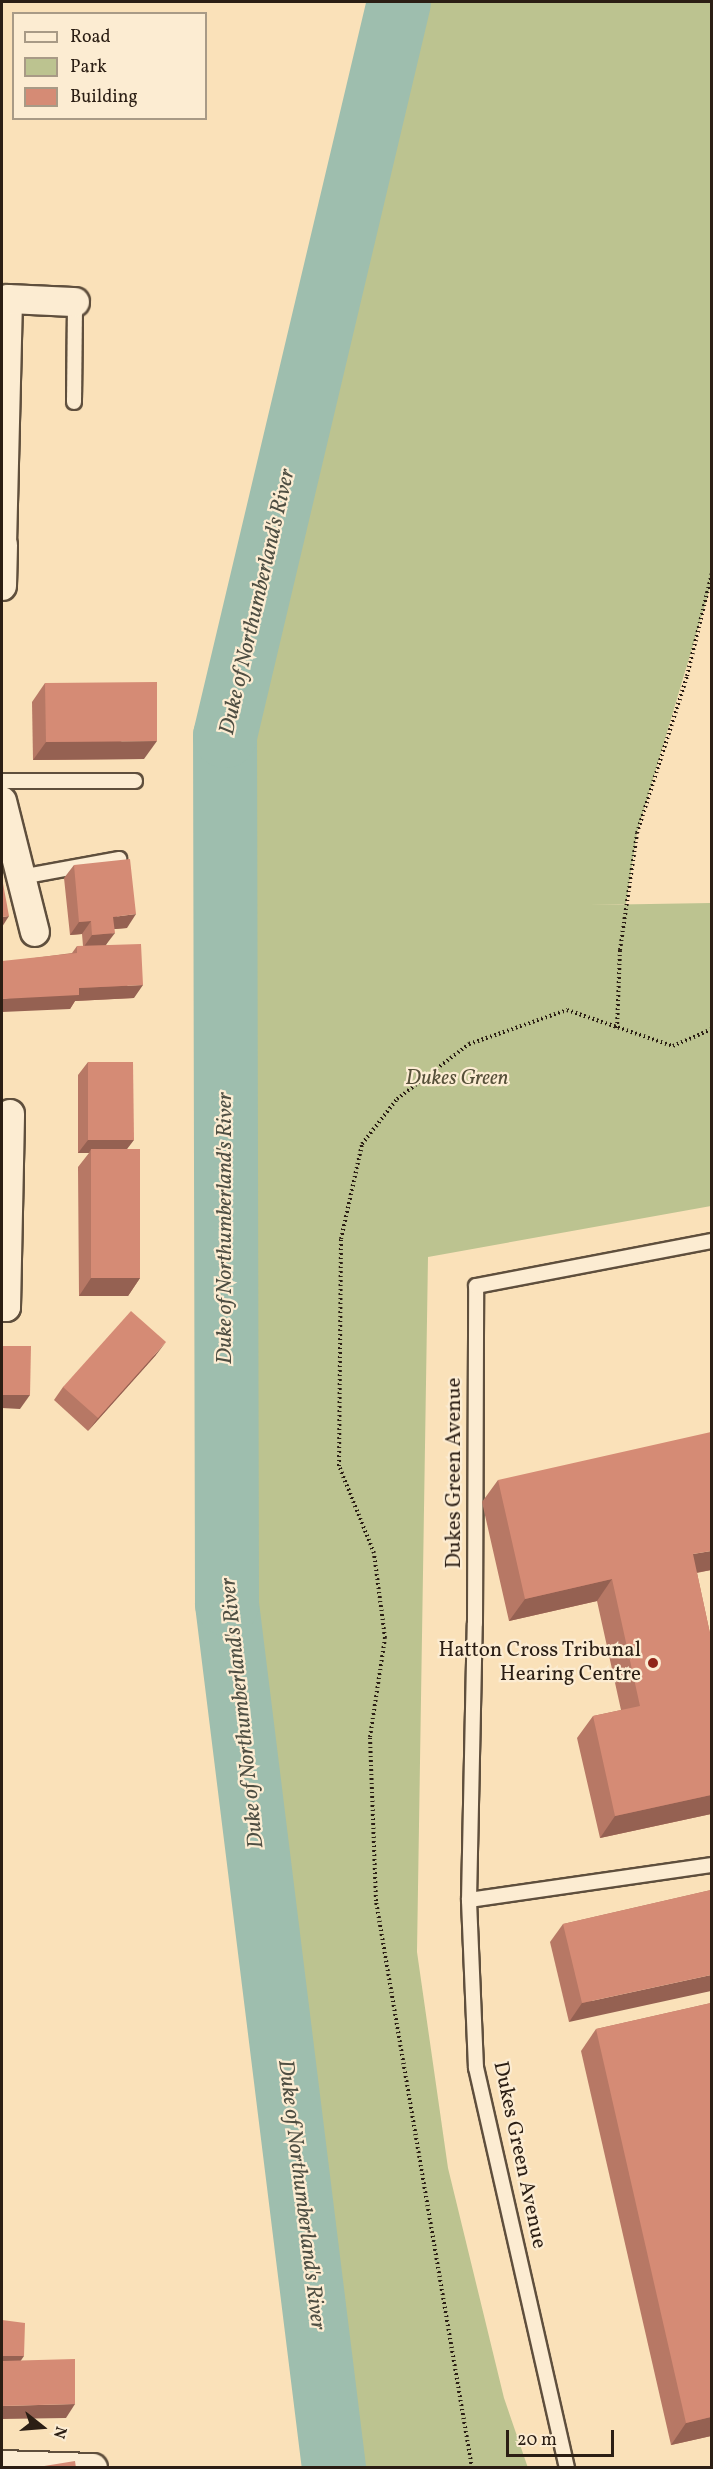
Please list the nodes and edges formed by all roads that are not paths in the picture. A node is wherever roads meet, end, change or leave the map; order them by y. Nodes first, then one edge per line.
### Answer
1 (5, 299) edge
2 (75, 302) joint
3 (74, 402) dead end
4 (2, 544) edge
5 (2, 586) edge
6 (2, 781) edge
7 (135, 781) dead end
8 (2, 801) edge
9 (119, 859) edge
10 (21, 877) junction
11 (35, 932) dead end
12 (10, 1114) dead end
13 (711, 1241) edge
14 (2, 1307) edge
15 (711, 1865) edge
16 (469, 1900) junction
17 (2, 2465) edge
18 (93, 2468) edge
19 (567, 2468) edge

1 - 2 street
1 - 4 street
2 - 3 lane
4 - 5 street
6 - 7 lane
8 - 10 street
9 - 10 lane
10 - 11 street
12 - 14 street
13 - 16 lane, Dukes Green Avenue
15 - 16 lane
16 - 19 lane, Dukes Green Avenue
17 - 18 street

